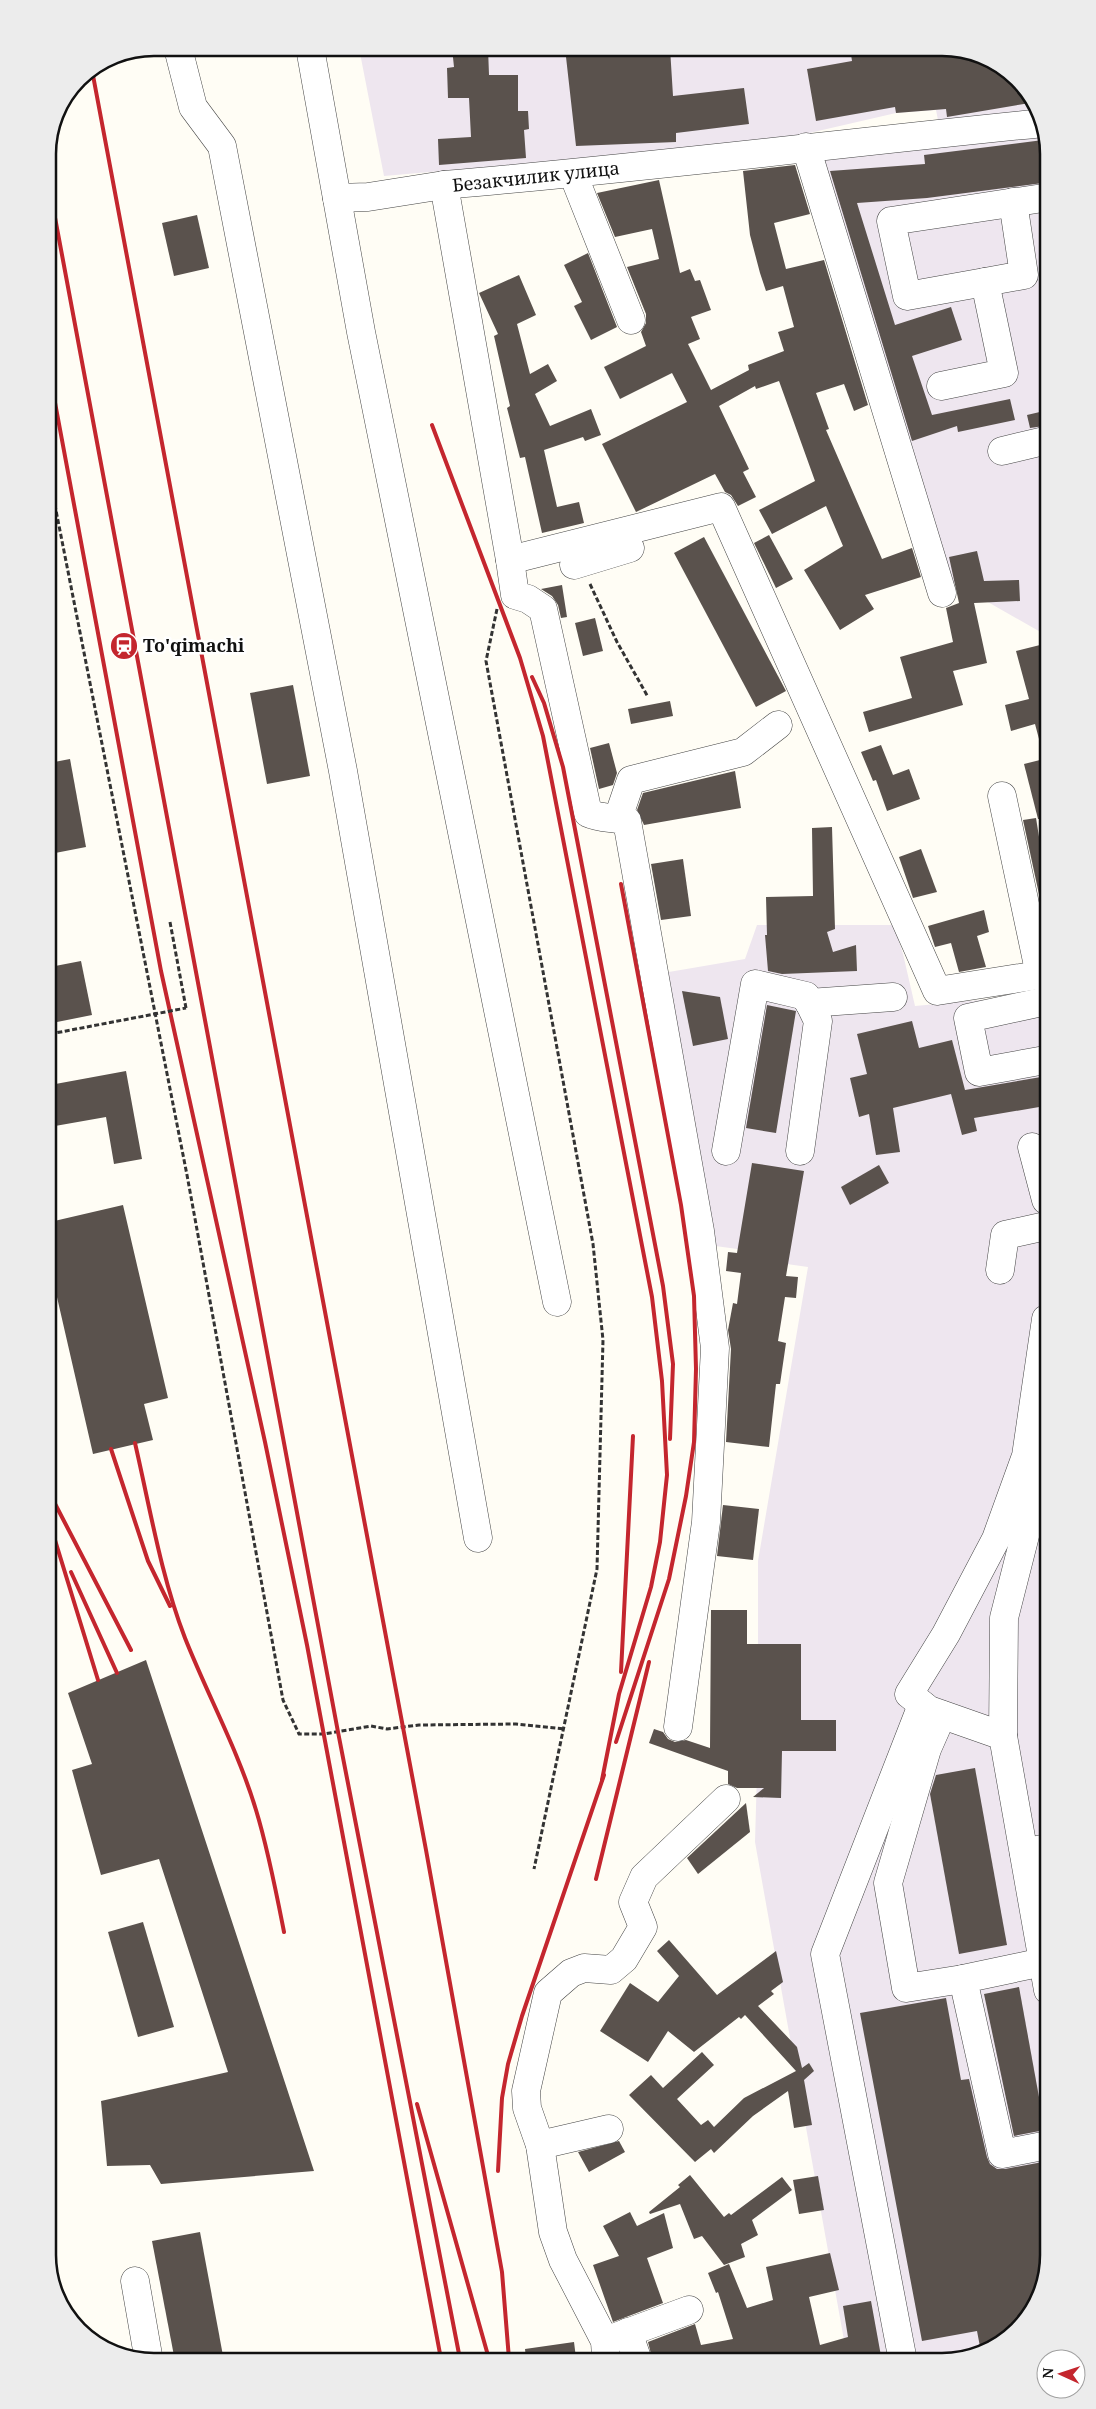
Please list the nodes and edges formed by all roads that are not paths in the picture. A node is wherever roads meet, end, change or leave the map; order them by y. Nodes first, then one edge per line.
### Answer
1 (180, 56) edge
2 (311, 56) edge
3 (1035, 124) edge
4 (806, 147) junction
5 (573, 174) junction
6 (444, 185) junction
7 (337, 198) junction
8 (1040, 198) edge
9 (1013, 202) junction
10 (985, 282) junction
11 (631, 320) dead end
12 (942, 386) dead end
13 (1040, 442) edge
14 (1002, 451) dead end
15 (725, 516) junction
16 (510, 560) junction
17 (574, 565) road end
18 (942, 593) dead end
19 (778, 726) dead end
20 (1002, 796) dead end
21 (618, 818) junction
22 (1040, 965) edge
23 (1040, 974) edge
24 (892, 997) dead end
25 (809, 1003) junction
26 (1040, 1008) edge
27 (1040, 1061) edge
28 (1032, 1147) dead end
29 (726, 1151) dead end
30 (800, 1152) dead end
31 (1040, 1177) edge
32 (1040, 1227) edge
33 (1000, 1270) dead end
34 (557, 1302) dead end
35 (1040, 1360) edge
36 (1040, 1477) edge
37 (478, 1538) dead end
38 (932, 1710) junction
39 (678, 1726) dead end
40 (1003, 1736) junction
41 (726, 1799) dead end
42 (1035, 1851) edge
43 (1040, 1908) edge
44 (1040, 1976) edge
45 (963, 1979) junction
46 (609, 2129) dead end
47 (540, 2145) junction
48 (1040, 2147) edge
49 (135, 2281) dead end
50 (689, 2310) dead end
51 (613, 2344) edge
52 (148, 2353) edge
53 (628, 2353) edge
54 (901, 2353) edge

1 - 37 street
2 - 7 street
3 - 4 street, Безакчилик улица
4 - 5 street, Безакчилик улица
4 - 18 street
5 - 6 street, Безакчилик улица
5 - 11 street
6 - 7 street
6 - 16 street, Безакчилик улица
7 - 34 street
8 - 9 street
9 - 10 street
9 - 10 street
10 - 12 street
13 - 14 street
15 - 16 street
15 - 17 street
15 - 23 street
16 - 21 street, Безакчилик улица
19 - 21 street
20 - 22 street
21 - 39 street
24 - 25 street
25 - 29 street
25 - 30 street
26 - 27 street
28 - 31 street
32 - 33 street
35 - 38 street
36 - 40 street
38 - 40 street
38 - 45 street
38 - 54 street
40 - 42 street
41 - 47 street
42 - 43 street
44 - 45 street
45 - 48 street
46 - 47 street
47 - 51 street
49 - 52 street
50 - 51 street
51 - 53 street

